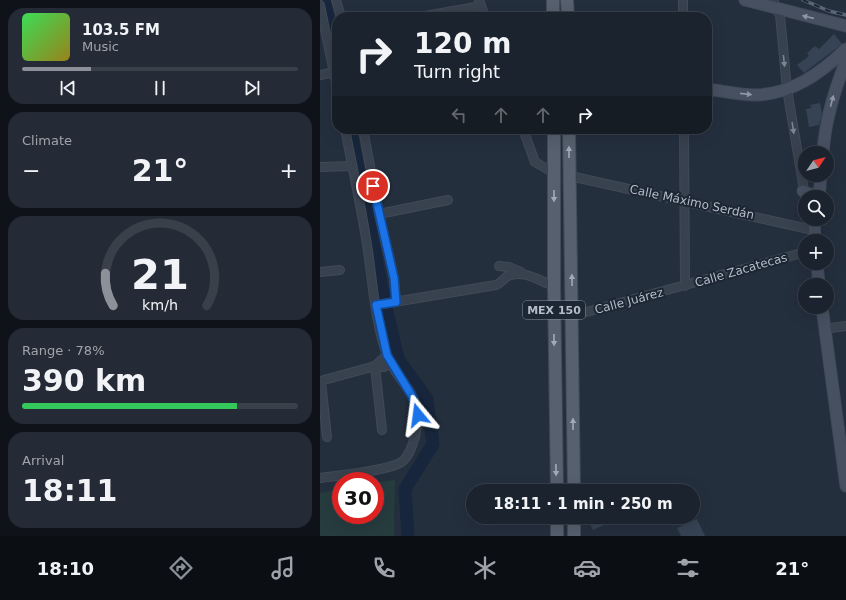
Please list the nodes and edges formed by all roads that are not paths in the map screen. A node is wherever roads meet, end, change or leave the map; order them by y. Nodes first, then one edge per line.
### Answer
1 (336, 0) edge
2 (553, 0) edge
3 (567, 0) edge
4 (683, 0) edge
5 (745, 0) edge
6 (480, 3) edge
7 (775, 5) edge
8 (320, 6) edge
9 (340, 12) edge
10 (441, 12) edge
11 (554, 12) edge
12 (568, 12) edge
13 (683, 12) edge
14 (846, 26) edge
15 (846, 48) edge
16 (846, 61) edge
17 (332, 63) edge
18 (332, 72) edge
19 (320, 75) edge
20 (787, 89) junction
21 (712, 90) edge
22 (346, 134) edge
23 (364, 134) edge
24 (525, 134) edge
25 (554, 134) edge
26 (569, 134) edge
27 (684, 134) edge
28 (823, 146) edge
29 (352, 166) junction
30 (320, 167) edge
31 (554, 173) junction
32 (570, 176) junction
33 (803, 190) edge
34 (448, 200) dead end
35 (684, 200) junction
36 (379, 214) junction
37 (798, 219) edge
38 (798, 254) dead end
39 (499, 266) dead end
40 (340, 270) dead end
41 (320, 272) edge
42 (521, 272) junction
43 (554, 286) junction
44 (685, 286) junction
45 (396, 302) junction
46 (376, 305) junction
47 (823, 314) edge
48 (572, 316) junction
49 (846, 326) edge
50 (824, 329) junction
51 (387, 355) junction
52 (391, 363) junction
53 (374, 366) junction
54 (382, 430) dead end
55 (326, 437) dead end
56 (845, 475) edge
57 (320, 478) edge
58 (557, 484) edge
59 (574, 484) edge
60 (846, 486) edge
61 (557, 524) edge
62 (574, 524) edge
63 (557, 536) edge
64 (574, 536) edge

1 - 9 street
2 - 11 main road
3 - 12 main road
4 - 13 street
5 - 7 main road
6 - 10 street
14 -> 7 main road
7 -> 20 street
8 - 17 street
15 - 20 main road
28 -> 16 main road
18 - 19 street
21 -> 20 main road
20 -> 33 street
22 - 29 street
23 - 36 street
24 - 31 street
25 - 31 main road, MEX 150
32 -> 26 main road, MEX 150
27 - 35 street
29 - 30 street
29 - 46 street
31 -> 43 main road, MEX 150
32 - 35 street, Calle Máximo Serdán
48 -> 32 main road, MEX 150
34 - 36 street
35 - 37 street, Calle Máximo Serdán
35 - 44 street
36 - 45 street
38 - 44 street, Calle Zacatecas
39 - 42 street
40 - 41 street
42 - 43 street
42 - 45 street
43 -> 58 main road, MEX 150
44 - 48 street, Calle Juárez
45 - 46 street
46 - 51 street
47 - 50 main road
59 -> 48 main road, MEX 150
49 - 50 street
50 - 56 main road
51 - 52 street
51 - 53 street
52 - 53 street
52 - 57 street
53 - 54 street
53 - 55 street
56 - 60 main road
61 - 63 main road
62 - 64 main road

